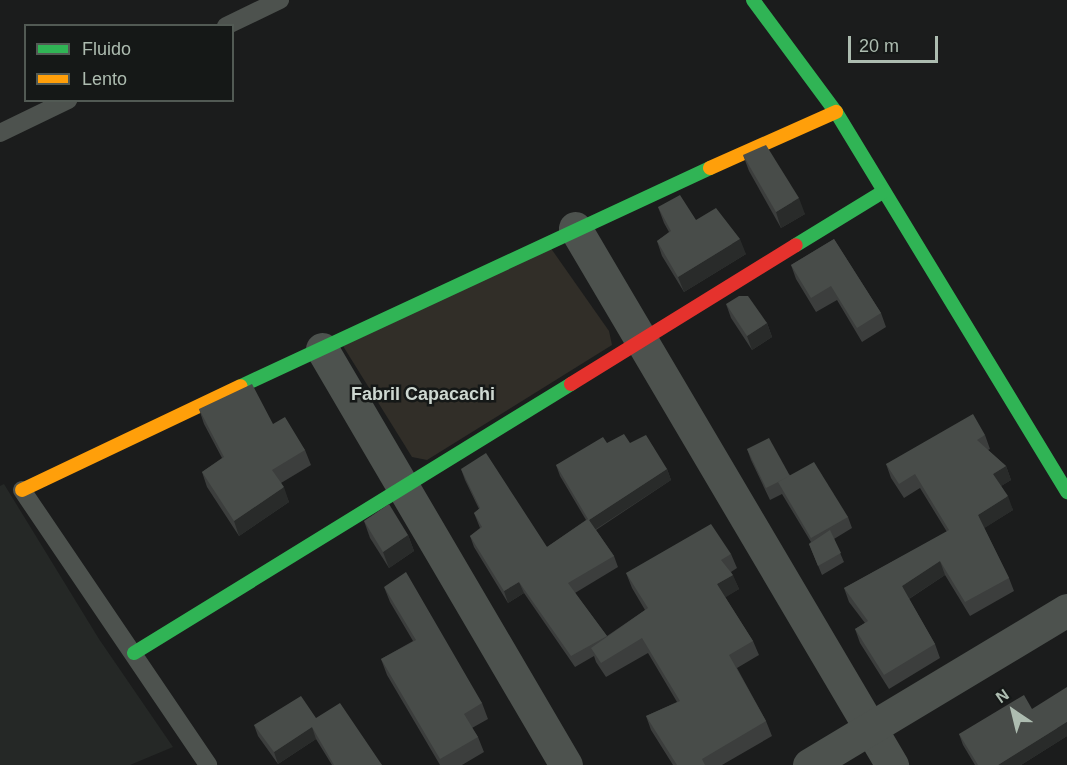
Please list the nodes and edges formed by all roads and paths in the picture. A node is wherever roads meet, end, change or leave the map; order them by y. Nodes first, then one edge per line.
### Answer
1 (280, 0) edge
2 (753, 0) edge
3 (230, 24) edge
4 (64, 102) edge
5 (836, 112) junction
6 (0, 133) edge
7 (884, 191) junction
8 (575, 228) junction
9 (644, 338) junction
10 (322, 350) junction
11 (405, 484) junction
12 (22, 490) joint
13 (1067, 492) edge
14 (1067, 610) edge
15 (134, 653) junction
16 (869, 730) junction
17 (208, 765) edge
18 (566, 765) edge
19 (809, 765) edge
20 (892, 765) edge

1 - 3 lane
2 - 5 street
4 - 6 lane
5 - 7 street
5 - 8 street
7 - 9 street
7 - 13 street
8 - 9 street
8 - 10 street
9 - 11 street
9 - 16 street
10 - 11 street
10 - 12 street
11 - 15 street
11 - 18 street
12 - 15 lane
14 - 16 street
15 - 17 lane
16 - 19 street
16 - 20 street

